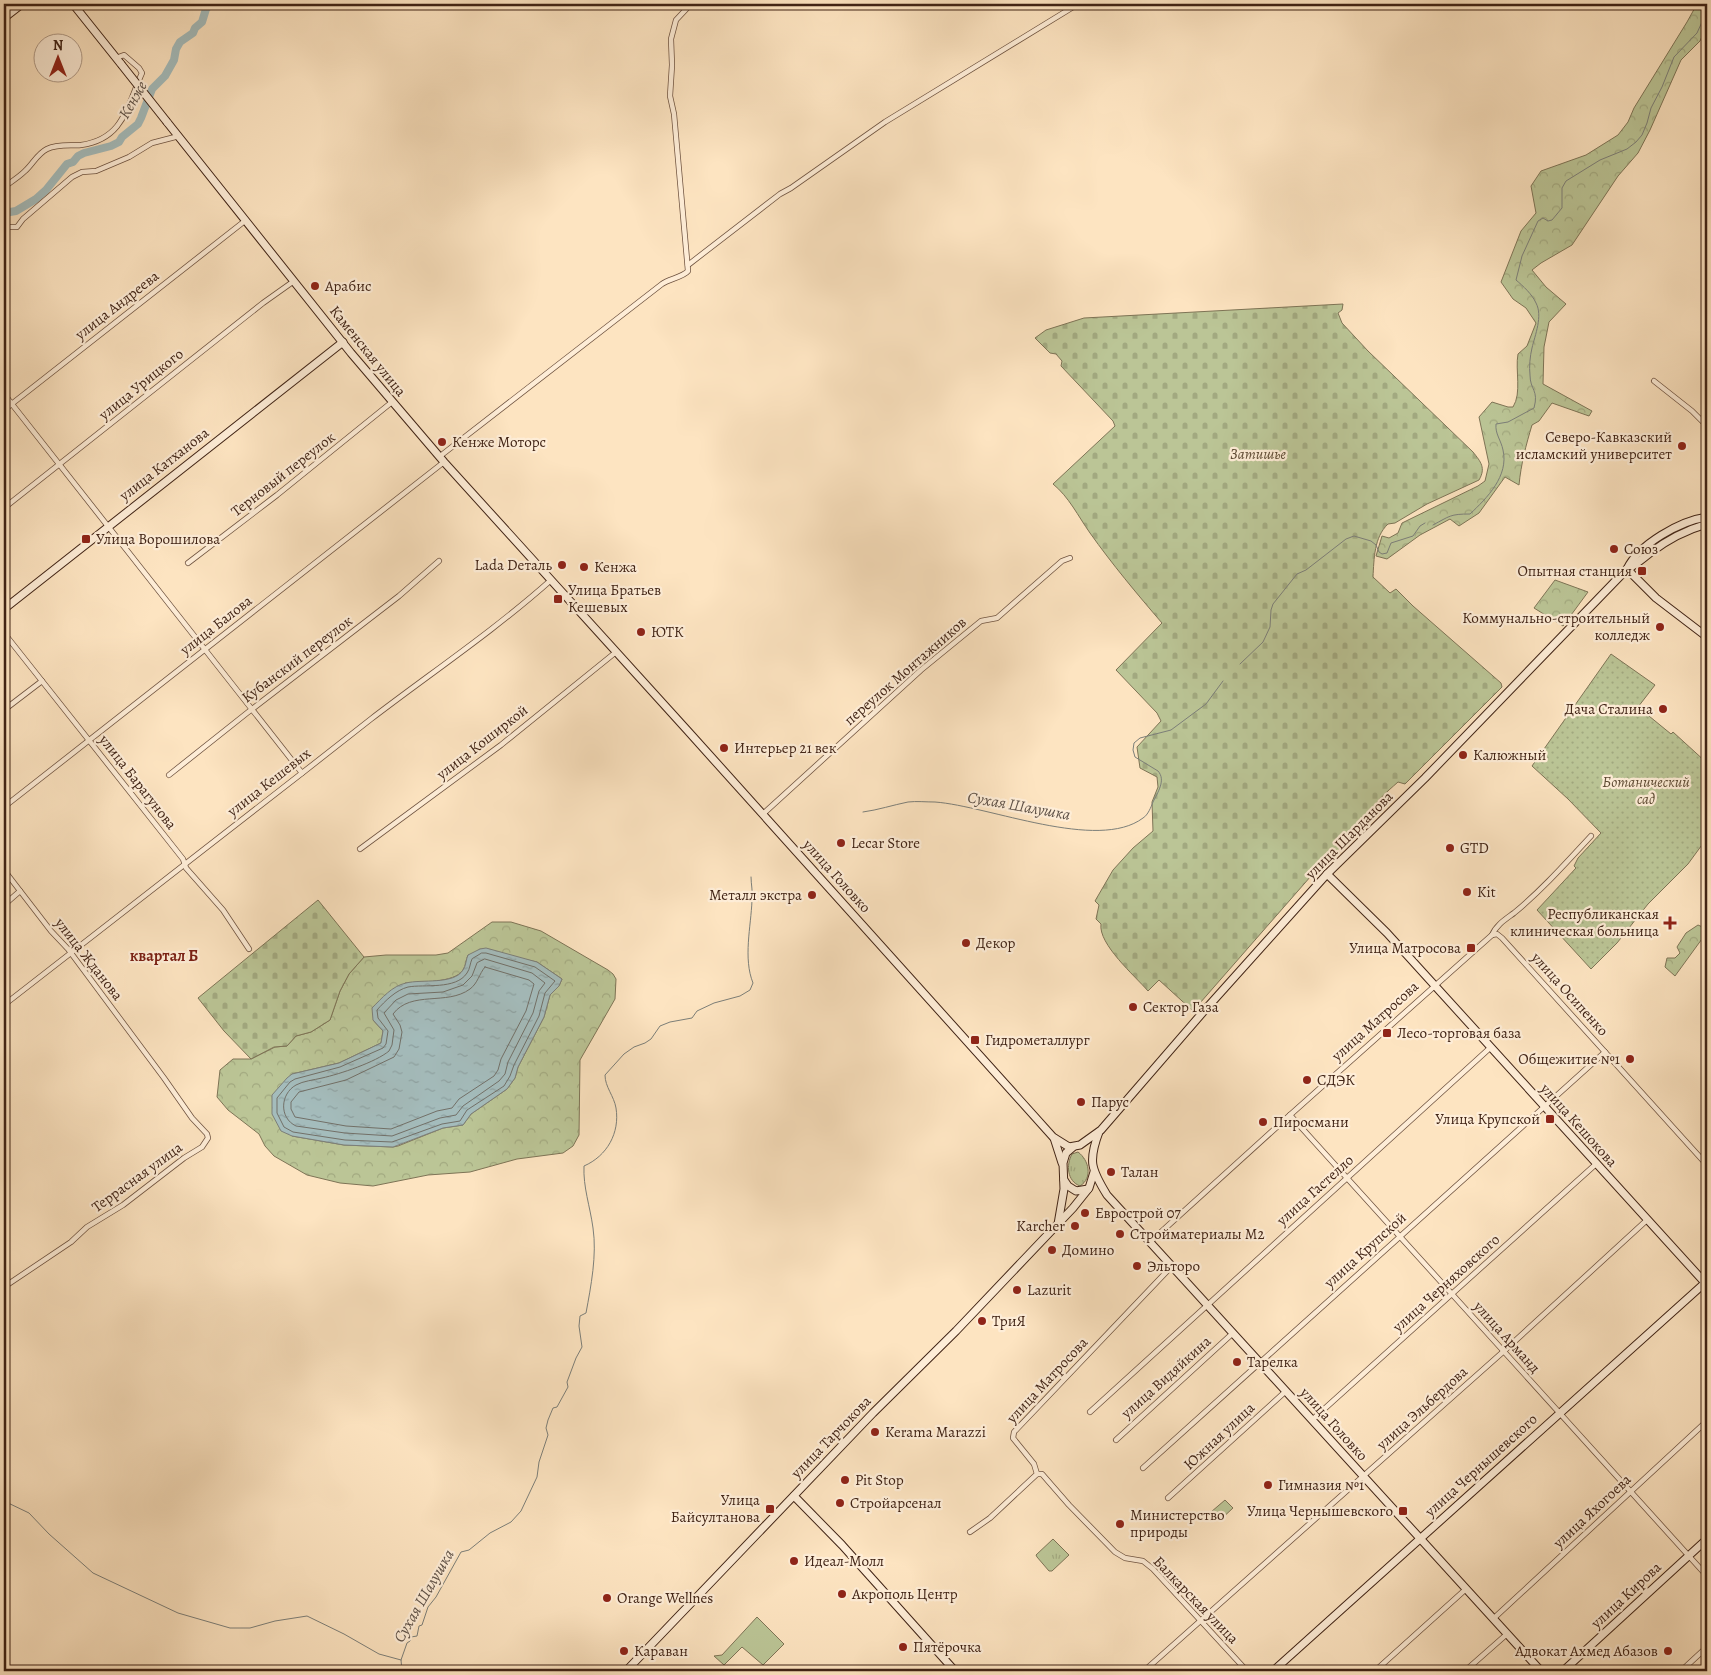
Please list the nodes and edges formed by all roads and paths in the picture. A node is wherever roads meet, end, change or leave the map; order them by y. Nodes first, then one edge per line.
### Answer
1 (22, 4) edge
2 (73, 4) edge
3 (690, 4) edge
4 (1078, 4) edge
5 (4, 18) edge
6 (119, 61) junction
7 (178, 136) junction
8 (4, 187) edge
9 (246, 220) junction
10 (4, 227) edge
11 (688, 265) junction
12 (294, 281) junction
13 (343, 342) junction
14 (1654, 381) dead end
15 (4, 394) edge
16 (392, 402) junction
17 (12, 404) junction
18 (4, 410) edge
19 (1707, 426) edge
20 (442, 459) junction
21 (60, 464) junction
22 (4, 508) edge
23 (1707, 517) edge
24 (1707, 524) edge
25 (107, 526) junction
26 (1070, 558) dead end
27 (439, 561) dead end
28 (188, 563) dead end
29 (1627, 569) junction
30 (551, 580) junction
31 (4, 608) edge
32 (4, 633) edge
33 (599, 633) joint
34 (1707, 637) edge
35 (205, 650) junction
36 (616, 652) junction
37 (42, 681) junction
38 (252, 709) junction
39 (4, 710) edge
40 (90, 741) junction
41 (302, 773) junction
42 (169, 775) dead end
43 (4, 807) edge
44 (763, 814) junction
45 (1591, 836) dead end
46 (360, 849) dead end
47 (185, 864) junction
48 (4, 870) edge
49 (1327, 874) junction
50 (20, 891) junction
51 (4, 905) edge
52 (1492, 934) junction
53 (249, 949) dead end
54 (71, 954) junction
55 (1434, 986) junction
56 (4, 1005) edge
57 (1490, 1048) junction
58 (1605, 1052) junction
59 (155, 1065) joint
60 (1544, 1106) junction
61 (1290, 1115) junction
62 (1100, 1130) junction
63 (1053, 1137) junction
64 (1075, 1147) junction
65 (1092, 1158) junction
66 (1063, 1163) junction
67 (1596, 1164) junction
68 (1707, 1165) edge
69 (1094, 1172) junction
70 (1346, 1178) junction
71 (1064, 1179) junction
72 (1089, 1188) junction
73 (1107, 1195) junction
74 (1648, 1220) junction
75 (1058, 1224) junction
76 (1400, 1236) junction
77 (1150, 1242) junction
78 (1172, 1266) junction
79 (1706, 1283) edge
80 (4, 1287) edge
81 (1452, 1294) junction
82 (1207, 1304) junction
83 (1233, 1332) junction
84 (1504, 1352) junction
85 (1260, 1362) junction
86 (1286, 1391) junction
87 (1090, 1412) dead end
88 (1560, 1414) junction
89 (1312, 1420) junction
90 (1707, 1421) edge
91 (1116, 1440) dead end
92 (1143, 1468) dead end
93 (1036, 1474) junction
94 (1364, 1477) junction
95 (1631, 1491) junction
96 (794, 1496) junction
97 (1168, 1498) dead end
98 (970, 1532) dead end
99 (1420, 1538) junction
100 (1707, 1539) edge
101 (1689, 1556) junction
102 (1707, 1576) edge
103 (1466, 1589) junction
104 (1494, 1619) junction
105 (1201, 1621) junction
106 (1507, 1634) junction
107 (1707, 1647) edge
108 (626, 1671) edge
109 (956, 1671) edge
110 (1144, 1671) edge
111 (1247, 1671) edge
112 (1273, 1671) edge
113 (1375, 1671) edge
114 (1465, 1671) edge
115 (1541, 1671) edge
116 (1563, 1671) edge
117 (1681, 1671) edge

1 - 5 street
2 - 6 street, Каменская улица
3 - 11 street
4 - 11 street, улица Балова
6 - 7 street, Каменская улица, bridge
6 - 8 street
7 - 9 street, Каменская улица
7 - 10 street
9 - 12 street, Каменская улица
9 - 17 street, улица Андреева
11 - 20 street, улица Балова
12 - 13 street, Каменская улица
12 - 21 street, улица Урицкого
13 - 16 street, Каменская улица
13 - 25 street, улица Катханова
14 - 19 street
15 - 17 street
16 - 20 street, Каменская улица
16 - 28 street, Терновый переулок
17 - 18 street, улица Андреева
17 - 21 street
20 - 30 street, Каменская улица
20 - 35 street, улица Балова
21 - 22 street, улица Урицкого
21 - 25 street
23 - 29 street, улица Шарданова
24 - 29 street, улица Шарданова
25 - 31 street, улица Катханова
25 - 35 street
26 - 44 street, переулок Монтажников
27 - 38 street, Кубанский переулок
29 - 34 street
29 - 49 street, улица Шарданова
30 - 33 street, Каменская улица
30 - 41 street, улица Кешевых
32 - 37 street, улица Барагунова
33 - 36 street, улица Головко
35 - 38 street
35 - 40 street, улица Балова
36 - 44 street, улица Головко
36 - 46 street, улица Коширкой
37 - 39 street
37 - 40 street, улица Барагунова
38 - 41 street
38 - 42 street, Кубанский переулок
40 - 43 street, улица Балова
40 - 47 street, улица Барагунова
41 - 47 street, улица Кешевых
44 - 63 street, улица Головко
45 - 52 street, улица Матросова
47 - 53 street, улица Барагунова
47 - 54 street, улица Кешевых
48 - 50 street, улица Жданова
49 - 55 street, улица Кешокова
49 - 62 street, улица Шарданова
50 - 51 street
50 - 54 street, улица Жданова
52 - 55 street, улица Матросова
52 - 58 street, улица Осипенко
54 - 56 street, улица Кешевых
54 - 59 street, улица Жданова
55 - 57 street, улица Кешокова
55 - 61 street, улица Матросова
57 - 60 street, улица Кешокова
57 - 70 street, улица Гастелло
58 - 60 street, улица Крупской
58 - 68 street, улица Осипенко
59 - 80 street, Террасная улица
60 - 67 street, улица Кешокова
60 - 76 street, улица Крупской
61 - 70 street, улица Арманд
61 - 77 street, улица Матросова
62 - 64 street
62 - 65 street
63 - 64 street
63 - 66 street
64 - 65 street
64 - 66 street
65 - 69 street
66 - 71 street
67 - 74 street, улица Кешокова
67 - 81 street, улица Черняховского
69 - 72 street
69 - 73 street
70 - 76 street, улица Арманд
70 - 82 street, улица Гастелло
71 - 72 street
71 - 75 street
72 - 73 street
72 - 75 street, улица Тарчокова
73 - 77 street, улица Головко
74 - 79 street, улица Кешокова
74 - 84 street, улица Эльбердова
75 - 96 street, улица Тарчокова
76 - 81 street, улица Арманд
76 - 85 street, улица Крупской
77 - 78 street, улица Головко
78 - 82 street, улица Головко
78 - 93 street, улица Матросова
79 - 88 street, улица Чернышевского
81 - 84 street, улица Арманд
81 - 89 street, улица Черняховского
82 - 83 street, улица Головко
82 - 87 street, улица Гастелло
83 - 85 street, улица Головко
83 - 91 street, улица Видяйкина
84 - 88 street, улица Арманд
84 - 94 street, улица Эльбердова
85 - 86 street, улица Головко
85 - 92 street, улица Крупской
86 - 89 street, улица Головко
86 - 97 street, Южная улица
88 - 95 street, улица Арманд
88 - 99 street, улица Чернышевского
89 - 94 street, улица Головко
90 - 95 street, улица Яхогоева
93 - 98 street
93 - 105 street, Балкарская улица
94 - 99 street, улица Головко
94 - 105 street, улица Эльбердова
95 - 101 street, улица Арманд
95 - 104 street, улица Яхогоева
96 - 108 street, улица Тарчокова
96 - 109 street
99 - 103 street, улица Головко
99 - 112 street, улица Чернышевского
100 - 101 street, улица Кирова
101 - 102 street, улица Арманд
101 - 116 street, улица Кирова
103 - 104 street, улица Головко
103 - 113 street
104 - 106 street, улица Головко
105 - 110 street, улица Эльбердова
105 - 111 street, Балкарская улица
106 - 114 street
106 - 115 street, улица Головко
107 - 117 street

